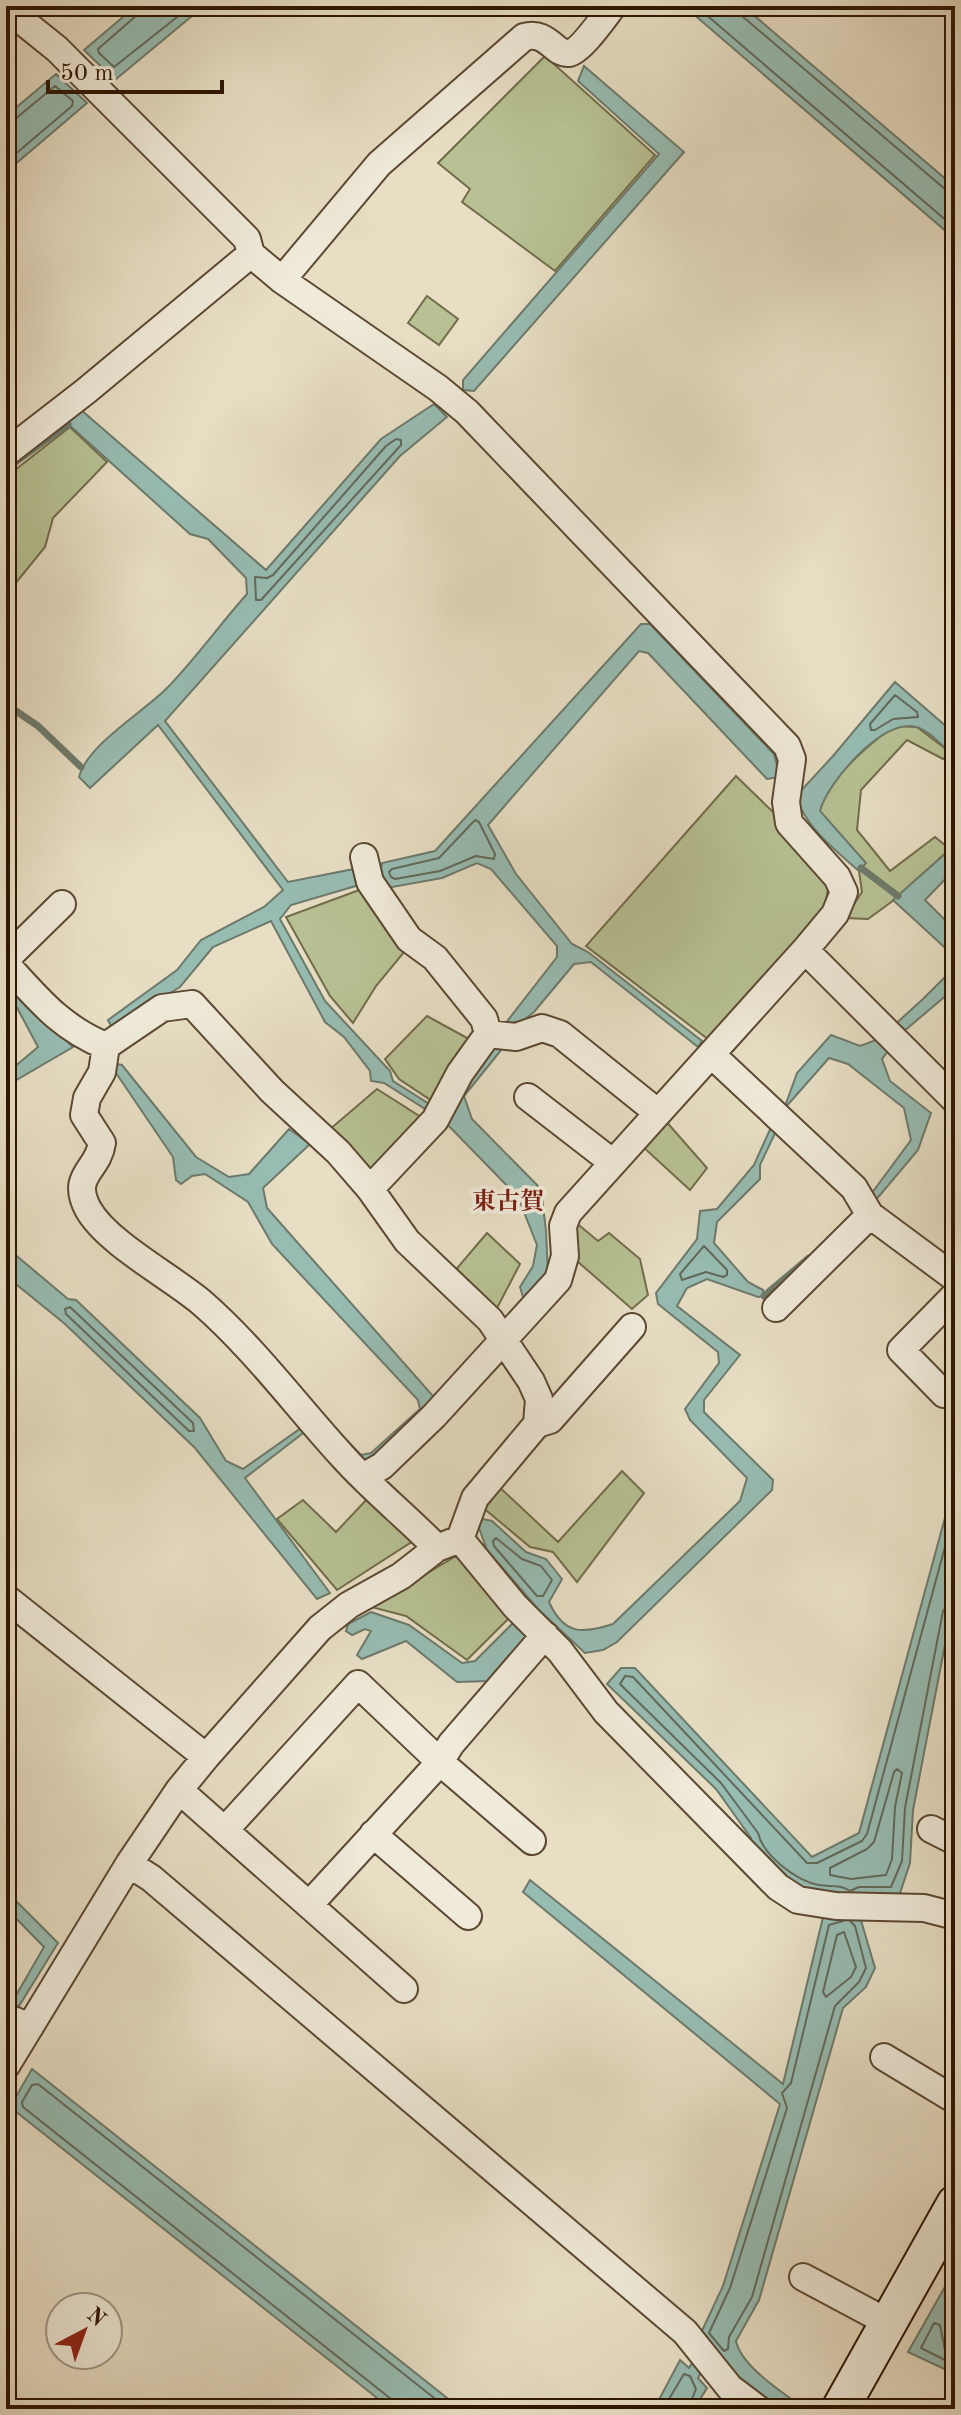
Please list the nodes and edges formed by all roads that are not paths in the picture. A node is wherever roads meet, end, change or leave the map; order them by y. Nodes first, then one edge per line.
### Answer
1 (613, 6) edge
2 (6, 8) edge
3 (251, 254) junction
4 (282, 280) junction
5 (6, 453) edge
6 (364, 857) dead end
7 (62, 904) dead end
8 (805, 950) junction
9 (6, 961) edge
10 (13, 995) edge
11 (488, 1034) junction
12 (106, 1046) junction
13 (712, 1055) junction
14 (528, 1097) dead end
15 (955, 1100) edge
16 (657, 1112) junction
17 (612, 1162) junction
18 (370, 1189) junction
19 (870, 1215) junction
20 (950, 1263) edge
21 (955, 1295) edge
22 (776, 1308) dead end
23 (632, 1327) dead end
24 (505, 1341) junction
25 (944, 1394) dead end
26 (537, 1424) junction
27 (363, 1477) junction
28 (449, 1544) junction
29 (6, 1598) edge
30 (545, 1635) junction
31 (206, 1757) junction
32 (440, 1762) junction
33 (179, 1790) junction
34 (931, 1829) dead end
35 (225, 1830) junction
36 (373, 1834) junction
37 (532, 1841) dead end
38 (955, 1841) edge
39 (129, 1864) junction
40 (309, 1905) junction
41 (468, 1916) dead end
42 (955, 1916) edge
43 (404, 1989) dead end
44 (18, 2022) edge
45 (884, 2057) dead end
46 (6, 2066) edge
47 (955, 2100) edge
48 (955, 2204) edge
49 (803, 2277) dead end
50 (889, 2323) junction
51 (758, 2409) edge
52 (840, 2409) edge

1 - 4 street
2 - 3 street
3 - 4 street
3 - 5 street
4 - 8 street
6 - 11 street
7 - 9 street
8 - 13 street
8 - 15 street
9 - 10 street
10 - 12 street
11 - 16 street
11 - 18 street
12 - 18 street
12 - 27 street
13 - 16 street
13 - 19 street
14 - 17 street
16 - 17 street
17 - 24 street
18 - 24 street
19 - 20 street
19 - 22 street
21 - 25 street
23 - 26 street
24 - 26 street
24 - 27 street
26 - 28 street
27 - 28 street
28 - 30 street
28 - 31 street
29 - 31 street
30 - 32 street
30 - 42 street
31 - 33 street
32 - 35 street
32 - 36 street
32 - 37 street
33 - 35 street
33 - 39 street
34 - 38 street
35 - 40 street
36 - 40 street
36 - 41 street
39 - 44 street
39 - 51 street
40 - 43 street
44 - 46 street
45 - 47 street
48 - 50 main road
49 - 50 street
50 - 52 main road

